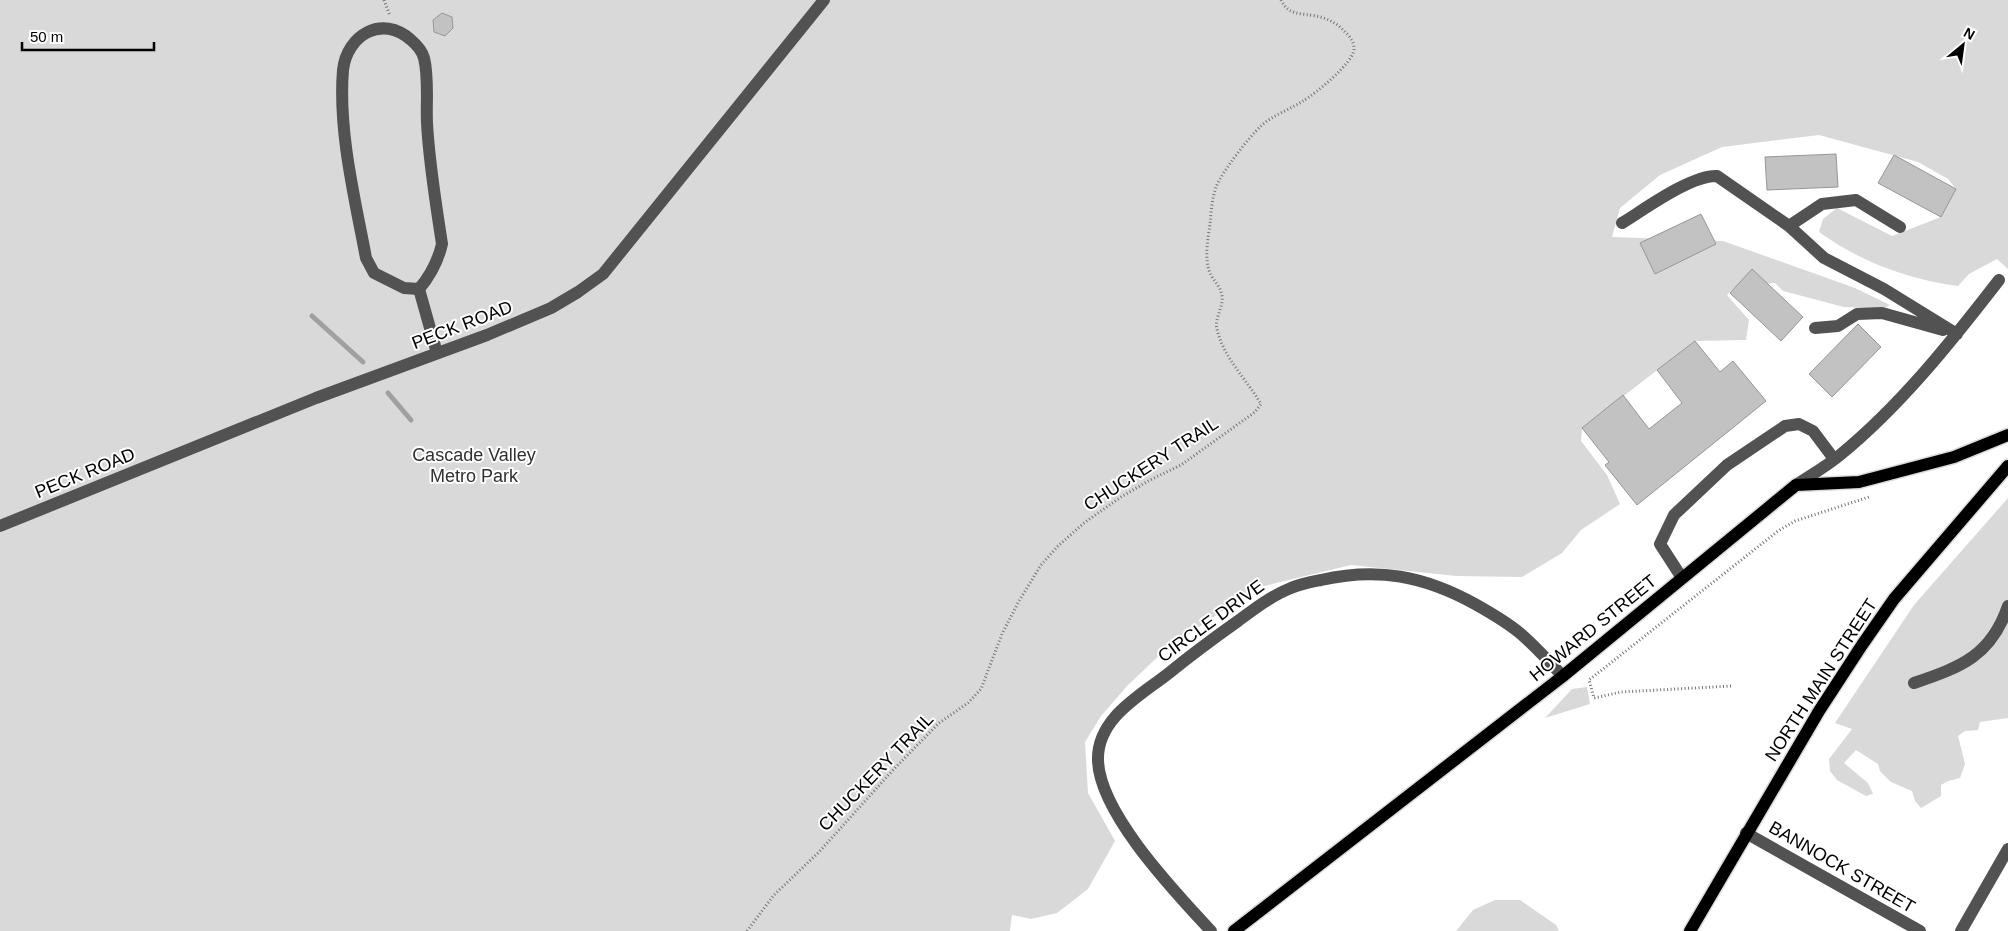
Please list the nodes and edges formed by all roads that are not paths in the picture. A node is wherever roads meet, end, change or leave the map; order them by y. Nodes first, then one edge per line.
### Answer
1 (824, 0) edge
2 (1622, 223) dead end
3 (1789, 226) junction
4 (1900, 227) dead end
5 (1999, 280) dead end
6 (419, 289) junction
7 (1815, 328) dead end
8 (1957, 334) junction
9 (437, 353) junction
10 (2008, 435) edge
11 (1834, 459) junction
12 (2008, 466) edge
13 (1796, 485) junction
14 (0, 526) edge
15 (1682, 578) junction
16 (2008, 606) edge
17 (1563, 676) junction
18 (1914, 683) dead end
19 (1746, 833) junction
20 (2008, 849) edge
21 (1211, 931) edge
22 (1234, 931) edge
23 (1690, 931) edge
24 (1920, 931) edge
25 (1961, 931) edge

1 - 9 street, PECK ROAD
2 - 3 street
3 - 4 street
3 - 8 street
5 - 8 street, HOWARD STREET
6 - 6 street
6 - 9 street
7 - 8 street
8 - 11 street, HOWARD STREET
9 - 14 street, PECK ROAD
10 - 13 main road
11 - 13 street, HOWARD STREET
11 - 15 street
12 - 19 main road, NORTH MAIN STREET
13 - 15 main road, HOWARD STREET
15 - 17 main road, HOWARD STREET
16 - 18 street
17 - 21 street, CIRCLE DRIVE
17 - 22 main road, HOWARD STREET
19 - 23 main road, NORTH MAIN STREET
19 - 24 street, BANNOCK STREET
20 - 25 street

